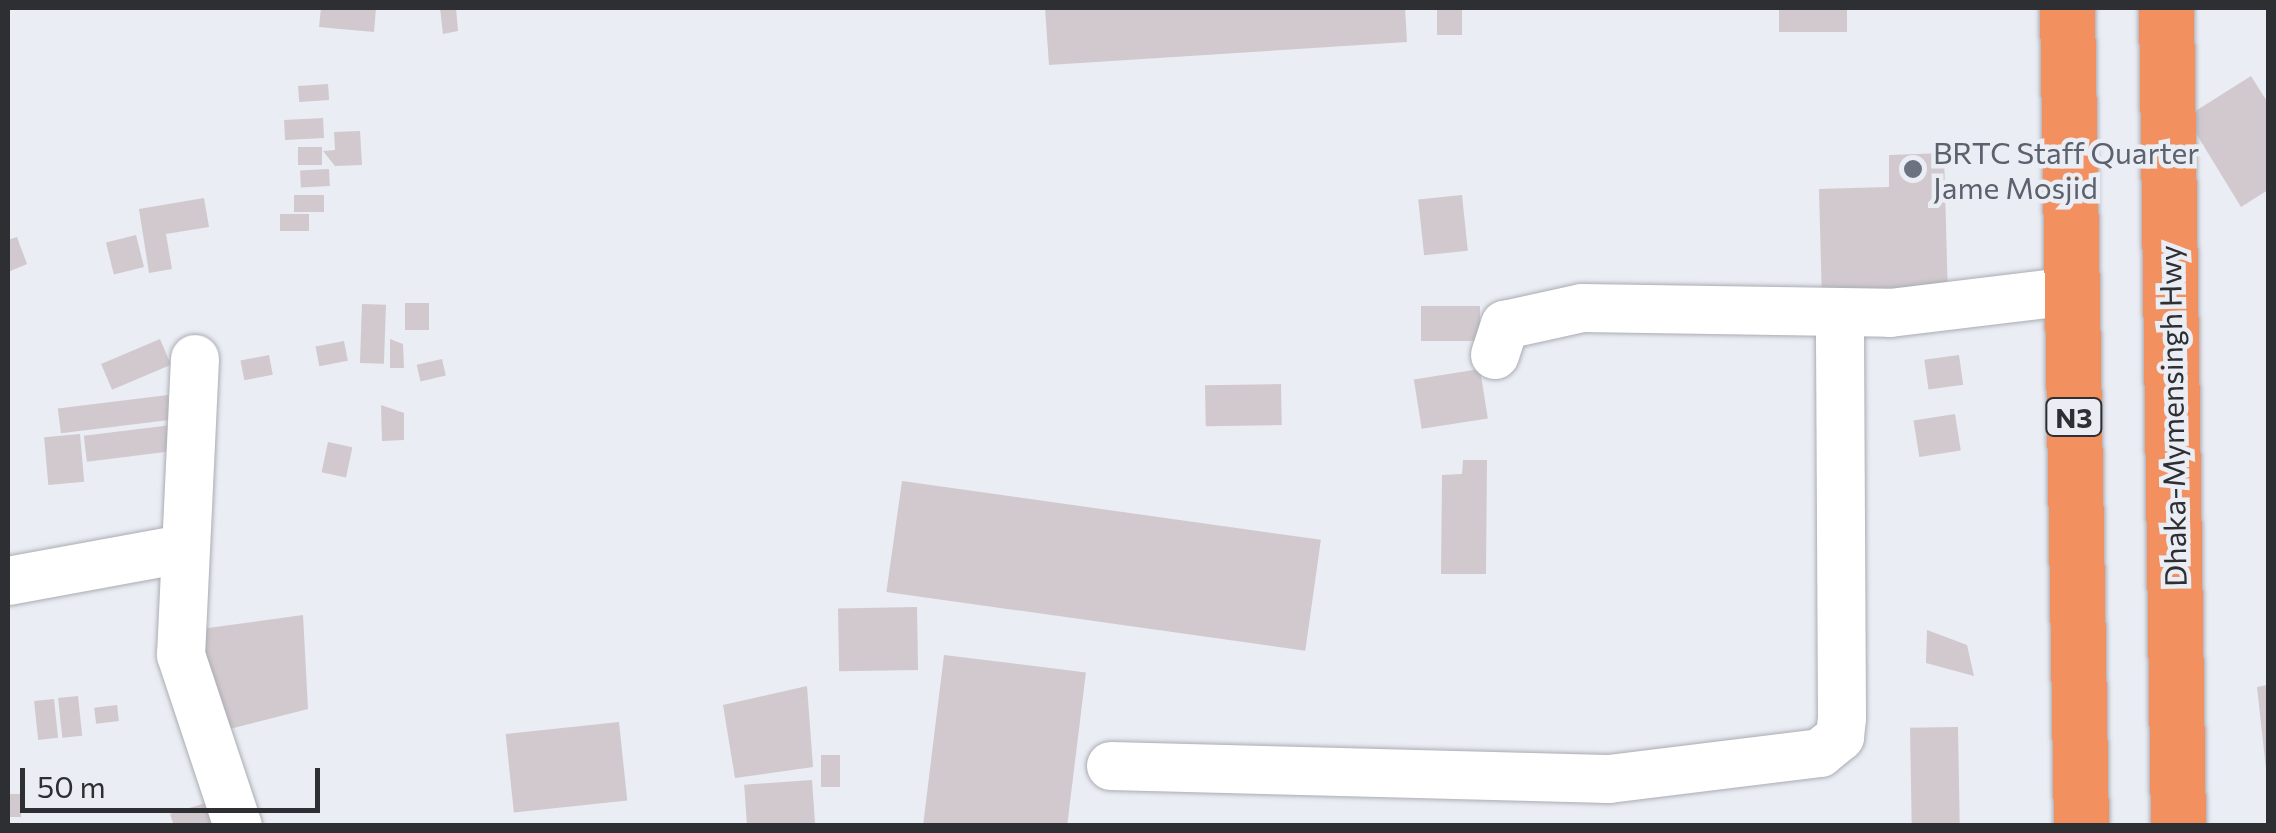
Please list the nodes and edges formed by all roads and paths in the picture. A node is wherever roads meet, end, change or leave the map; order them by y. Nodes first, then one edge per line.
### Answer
1 (2068, 8) edge
2 (2166, 8) edge
3 (2072, 290) junction
4 (1840, 312) junction
5 (1495, 354) dead end
6 (195, 359) dead end
7 (184, 548) junction
8 (8, 581) edge
9 (1111, 766) dead end
10 (238, 826) edge
11 (2081, 826) edge
12 (2178, 826) edge

1 - 3 highway, N3
2 - 12 highway, Dhaka-Mymensingh Hwy
3 - 4 street
3 - 11 highway, N3
4 - 5 street
4 - 9 street
6 - 7 street
7 - 8 street
7 - 10 street

